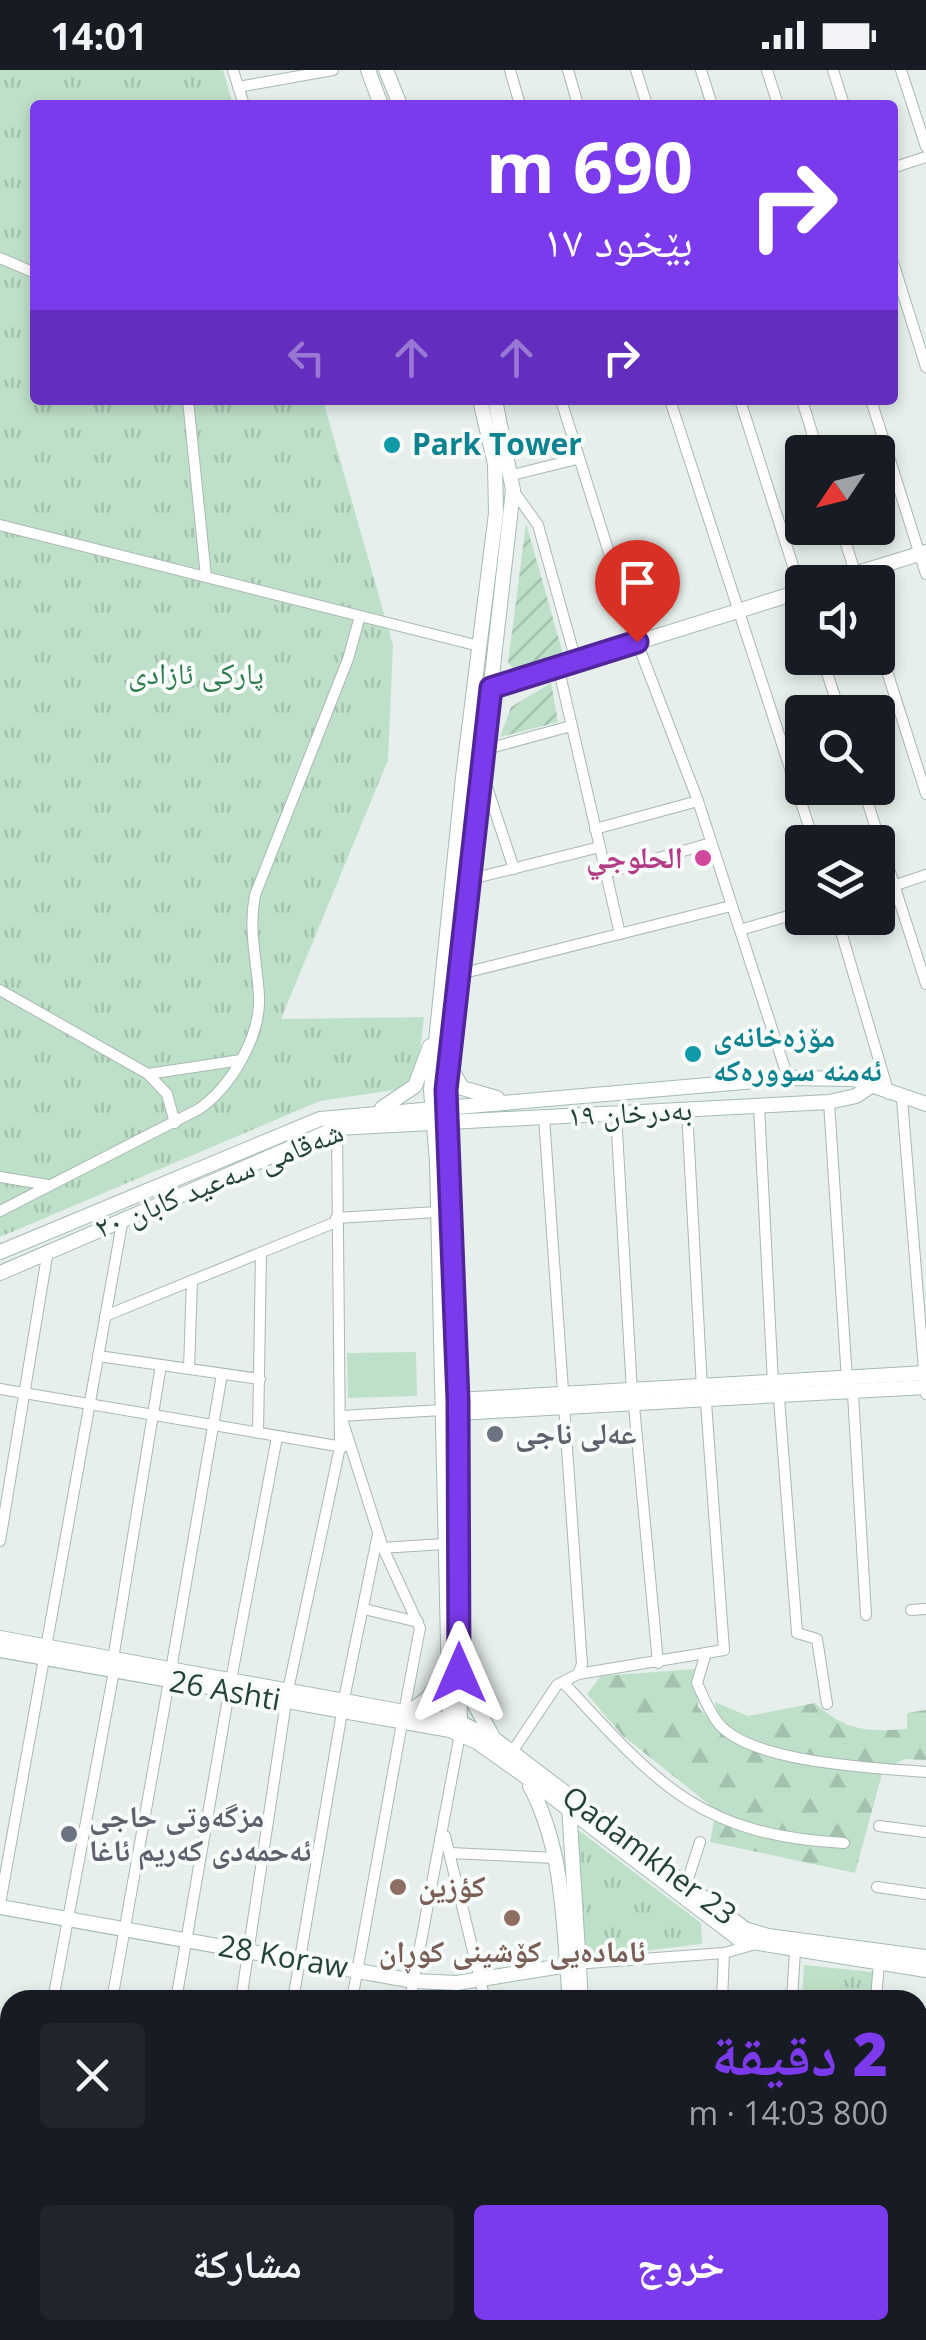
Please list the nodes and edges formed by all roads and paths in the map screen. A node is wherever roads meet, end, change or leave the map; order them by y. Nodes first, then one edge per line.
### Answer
1 (233, 70) edge
2 (333, 70) edge
3 (368, 70) edge
4 (386, 70) edge
5 (510, 70) edge
6 (568, 70) edge
7 (636, 70) edge
8 (701, 70) edge
9 (767, 70) edge
10 (833, 70) edge
11 (901, 70) edge
12 (238, 86) junction
13 (242, 100) edge
14 (380, 100) edge
15 (398, 100) edge
16 (519, 100) edge
17 (577, 100) edge
18 (645, 100) edge
19 (710, 100) edge
20 (776, 100) edge
21 (842, 100) edge
22 (926, 147) edge
23 (926, 157) edge
24 (898, 166) edge
25 (0, 258) edge
26 (30, 270) edge
27 (898, 278) edge
28 (926, 366) edge
29 (189, 405) edge
30 (481, 405) edge
31 (496, 405) edge
32 (561, 405) edge
33 (672, 405) edge
34 (742, 405) edge
35 (804, 405) edge
36 (872, 405) edge
37 (813, 435) edge
38 (577, 458) junction
39 (513, 482) junction
40 (0, 525) edge
41 (923, 553) edge
42 (793, 565) edge
43 (891, 565) edge
44 (926, 574) edge
45 (206, 577) junction
46 (785, 597) edge
47 (738, 611) junction
48 (360, 616) junction
49 (637, 642) junction
50 (479, 646) junction
51 (576, 661) junction
52 (558, 666) junction
53 (888, 675) edge
54 (491, 688) junction
55 (474, 693) junction
56 (571, 726) junction
57 (483, 750) junction
58 (480, 767) junction
59 (926, 794) edge
60 (698, 801) junction
61 (808, 825) edge
62 (595, 829) junction
63 (711, 843) junction
64 (600, 847) junction
65 (514, 869) junction
66 (606, 873) junction
67 (926, 875) edge
68 (467, 880) junction
69 (895, 886) edge
70 (895, 889) edge
71 (731, 906) junction
72 (785, 917) edge
73 (740, 930) junction
74 (620, 934) junction
75 (844, 935) edge
76 (456, 975) junction
77 (926, 984) edge
78 (0, 990) edge
79 (439, 1017) junction
80 (448, 1055) junction
81 (240, 1060) junction
82 (148, 1074) junction
83 (788, 1078) junction
84 (871, 1086) junction
85 (896, 1097) junction
86 (522, 1101) junction
87 (828, 1102) junction
88 (926, 1104) edge
89 (759, 1106) junction
90 (687, 1110) junction
91 (616, 1114) junction
92 (438, 1116) junction
93 (544, 1117) junction
94 (368, 1118) junction
95 (476, 1121) junction
96 (176, 1123) junction
97 (336, 1128) junction
98 (437, 1162) junction
99 (450, 1173) junction
100 (0, 1177) edge
101 (51, 1185) junction
102 (0, 1210) edge
103 (437, 1212) junction
104 (123, 1217) junction
105 (336, 1220) junction
106 (48, 1250) junction
107 (0, 1252) edge
108 (262, 1252) junction
109 (0, 1273) edge
110 (192, 1280) junction
111 (105, 1316) junction
112 (98, 1356) junction
113 (161, 1365) junction
114 (189, 1369) junction
115 (222, 1374) junction
116 (260, 1379) junction
117 (926, 1383) edge
118 (850, 1387) junction
119 (0, 1389) edge
120 (776, 1391) junction
121 (28, 1394) junction
122 (704, 1395) junction
123 (633, 1399) junction
124 (563, 1401) junction
125 (91, 1404) junction
126 (458, 1406) junction
127 (442, 1410) junction
128 (154, 1415) junction
129 (341, 1416) junction
130 (214, 1426) junction
131 (258, 1433) junction
132 (277, 1436) junction
133 (340, 1442) junction
134 (354, 1449) junction
135 (0, 1542) edge
136 (444, 1544) junction
137 (379, 1548) junction
138 (364, 1609) junction
139 (926, 1609) edge
140 (911, 1610) dead end
141 (866, 1614) dead end
142 (418, 1622) junction
143 (0, 1638) edge
144 (0, 1650) edge
145 (48, 1653) junction
146 (705, 1656) junction
147 (656, 1660) junction
148 (114, 1665) junction
149 (580, 1669) junction
150 (453, 1670) junction
151 (170, 1675) junction
152 (560, 1684) junction
153 (230, 1686) junction
154 (287, 1696) junction
155 (827, 1704) dead end
156 (343, 1706) junction
157 (405, 1716) junction
158 (454, 1726) junction
159 (497, 1741) junction
160 (512, 1752) junction
161 (926, 1772) edge
162 (525, 1776) junction
163 (567, 1802) junction
164 (880, 1826) dead end
165 (926, 1832) edge
166 (444, 1834) junction
167 (700, 1842) dead end
168 (844, 1843) dead end
169 (450, 1854) junction
170 (556, 1858) junction
171 (686, 1885) junction
172 (876, 1888) dead end
173 (926, 1894) edge
174 (0, 1906) edge
175 (69, 1918) junction
176 (126, 1929) junction
177 (186, 1940) junction
178 (752, 1945) junction
179 (250, 1951) junction
180 (795, 1951) junction
181 (724, 1953) junction
182 (926, 1957) edge
183 (299, 1960) junction
184 (879, 1962) junction
185 (573, 1964) junction
186 (358, 1970) junction
187 (926, 1970) edge
188 (480, 1979) junction
189 (414, 1981) junction
190 (55, 1990) edge
191 (114, 1990) edge
192 (178, 1990) edge
193 (243, 1990) edge
194 (294, 1990) edge
195 (354, 1990) edge
196 (412, 1990) edge
197 (483, 1990) edge
198 (571, 1990) edge
199 (579, 1990) edge
200 (722, 1990) edge
201 (793, 1990) edge
202 (877, 1990) edge

1 - 12 street
2 - 12 street
3 - 14 main road
4 - 15 main road
5 - 16 street
6 - 17 street
7 - 18 street
8 - 19 street
9 - 20 street
10 - 21 street
11 - 22 street
12 - 13 street
23 - 24 street
25 - 26 street
27 - 28 street
29 - 45 street
30 - 50 main road
31 - 39 main road
32 - 38 street
33 - 47 street
34 - 42 street
35 - 37 street
36 - 41 street
38 - 39 street
38 - 49 street
39 - 51 street
39 - 54 main road
40 - 45 street
41 - 43 main road
41 - 44 street
45 - 48 street
46 - 47 main road
47 - 49 main road
47 - 61 street
48 - 50 street
48 - 81 street
49 - 51 main road
49 - 60 street
50 - 55 main road
51 - 52 main road
52 - 54 main road
52 - 56 street
53 - 59 street
54 - 55 main road
54 - 57 main road
55 - 79 main road
56 - 57 street
56 - 62 street
57 - 58 main road
58 - 65 street
58 - 68 main road
60 - 62 street
60 - 63 street
62 - 64 street
63 - 66 street
63 - 71 street
64 - 65 street
64 - 66 street
65 - 68 street
66 - 74 street
67 - 69 street
68 - 76 main road
70 - 77 street
71 - 73 street
71 - 74 street
72 - 73 street
73 - 83 street
74 - 76 street
75 - 85 street
76 - 80 main road
78 - 82 street
79 - 92 main road
79 - 94 main road
80 - 86 main road
80 - 92 main road
81 - 82 street
81 - 96 street
82 - 96 street
83 - 84 main road, بەدرخان ١٩
83 - 86 main road, بەدرخان ١٩
84 - 85 main road, بەدرخان ١٩
84 - 87 main road, بەدرخان ١٩
85 - 88 main road, بەدرخان ١٩
85 - 117 street
86 - 92 main road, بەدرخان ١٩
87 - 89 main road, بەدرخان ١٩
87 - 118 street
89 - 90 main road, بەدرخان ١٩
89 - 120 street
90 - 91 main road, بەدرخان ١٩
90 - 122 street
91 - 93 main road, بەدرخان ١٩
91 - 123 street
92 - 94 main road, شەقامی سەعید کابان ٢٠
92 - 95 main road, بەدرخان ١٩
92 - 98 main road
92 - 99 main road
93 - 95 main road, بەدرخان ١٩
93 - 124 street
94 - 97 main road, شەقامی سەعید کابان ٢٠
94 - 98 main road
94 - 107 main road, شەقامی سەعید کابان ٢٠
95 - 99 main road
96 - 101 street
97 - 104 main road, شەقامی سەعید کابان ٢٠
97 - 105 street
98 - 103 main road
99 - 126 main road
100 - 101 street
101 - 102 street
103 - 105 street
103 - 127 main road
104 - 106 main road, شەقامی سەعید کابان ٢٠
104 - 111 street
105 - 108 street
105 - 129 street
106 - 109 main road, شەقامی سەعید کابان ٢٠
106 - 121 street
108 - 110 street
108 - 116 street
110 - 111 street
110 - 114 street
111 - 112 street
112 - 113 street
112 - 125 street
113 - 114 street
113 - 128 street
114 - 115 street
115 - 116 street
115 - 130 street
116 - 131 street
117 - 118 main road
118 - 120 main road
118 - 141 street
119 - 121 street
120 - 122 main road
120 - 155 street
121 - 125 street
121 - 135 street
122 - 123 main road
122 - 146 street
123 - 124 main road
123 - 147 street
124 - 126 main road
124 - 149 street
125 - 128 street
125 - 145 street
126 - 150 main road
127 - 129 street
127 - 136 main road
128 - 130 street
128 - 148 street
129 - 133 street
129 - 134 street
130 - 131 street
130 - 151 street
131 - 132 street
132 - 133 street
132 - 153 street
133 - 134 street
133 - 154 street
134 - 137 street
136 - 137 street
136 - 150 main road
137 - 138 street
137 - 142 street
138 - 142 street
138 - 156 street
139 - 140 street
142 - 157 street
143 - 145 main road, 26 Ashti
144 - 145 main road, 26 Ashti
145 - 148 main road, 26 Ashti
145 - 174 street
146 - 147 street
146 - 161 street
147 - 149 street
148 - 151 main road, 26 Ashti
148 - 175 street
149 - 152 street
150 - 157 main road
150 - 158 main road
150 - 159 main road
151 - 153 main road, 26 Ashti
151 - 176 street
152 - 160 street
152 - 168 street
153 - 154 main road, 26 Ashti
153 - 177 street
154 - 156 main road, 26 Ashti
154 - 179 street
156 - 157 main road, 26 Ashti
156 - 183 street
157 - 158 main road, 26 Ashti
157 - 186 street
158 - 159 main road, Qadamkher 23
158 - 162 main road, Qadamkher 23
158 - 166 street
159 - 160 main road, Qadamkher 23
160 - 163 main road, Qadamkher 23
162 - 163 main road, Qadamkher 23
162 - 170 main road
163 - 171 main road, Qadamkher 23
163 - 178 main road, Qadamkher 23
163 - 185 main road
164 - 165 street
166 - 169 street
166 - 189 street
167 - 171 street
169 - 170 street
169 - 188 street
170 - 185 main road
171 - 182 main road, Qadamkher 23
172 - 173 street
174 - 175 main road, 28 Koraw
175 - 176 main road, 28 Koraw
175 - 190 street
176 - 177 main road, 28 Koraw
176 - 191 street
177 - 179 main road, 28 Koraw
177 - 192 street
178 - 180 main road, Qadamkher 23
178 - 181 street
179 - 183 main road, 28 Koraw
179 - 193 street
180 - 184 main road, Qadamkher 23
180 - 201 street
181 - 185 street
181 - 200 street
183 - 186 main road, 28 Koraw
183 - 194 street
184 - 187 main road, Qadamkher 23
184 - 202 street
185 - 188 main road, 28 Koraw
185 - 198 main road
185 - 199 main road
186 - 189 main road, 28 Koraw
186 - 195 street
188 - 189 main road, 28 Koraw
188 - 197 street
189 - 196 street

